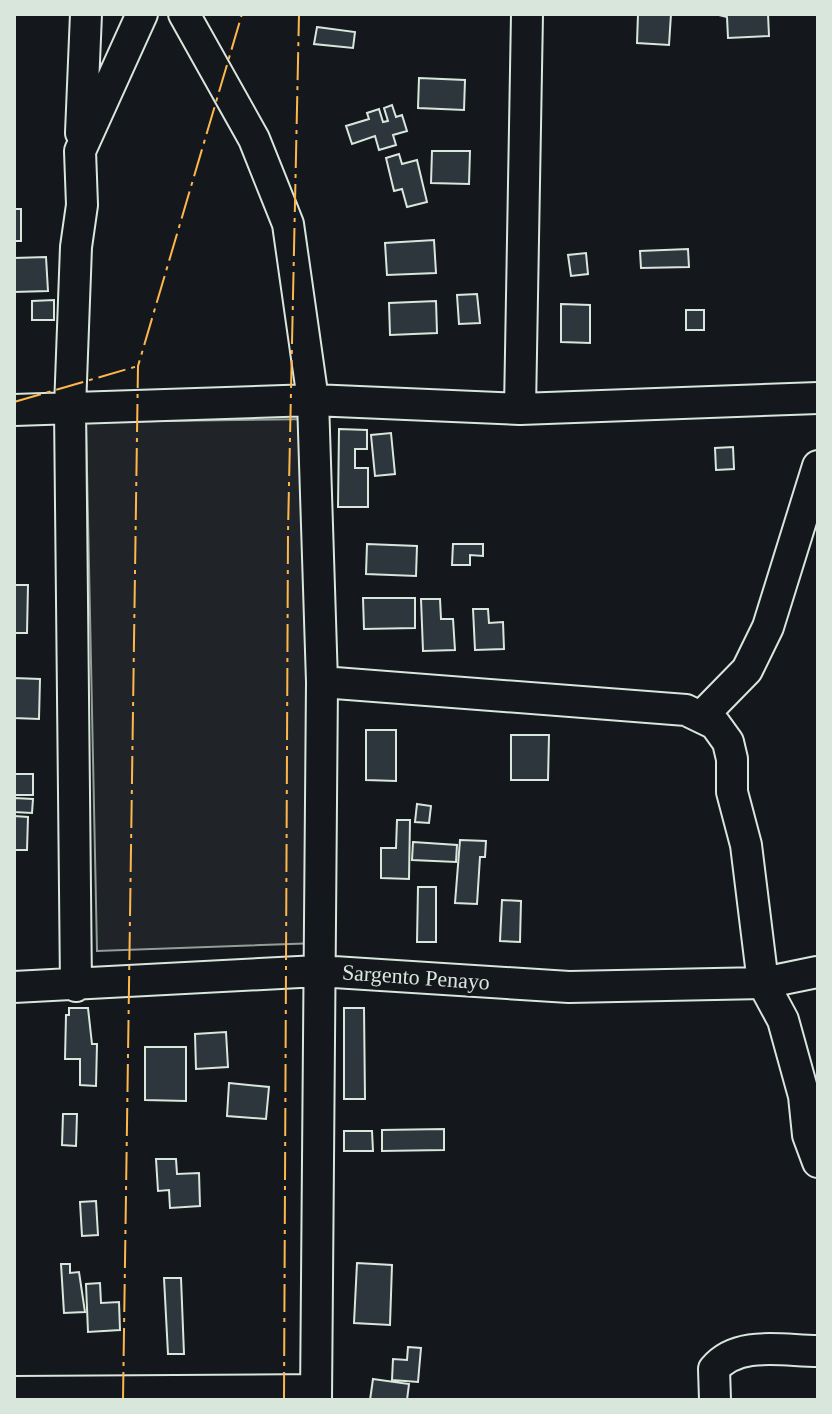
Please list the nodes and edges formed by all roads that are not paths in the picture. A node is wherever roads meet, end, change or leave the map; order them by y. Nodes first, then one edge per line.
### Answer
1 (86, 14) edge
2 (142, 14) edge
3 (184, 14) edge
4 (527, 14) edge
5 (80, 151) junction
6 (818, 398) edge
7 (313, 400) junction
8 (70, 408) junction
9 (520, 409) junction
10 (14, 410) edge
11 (818, 466) edge
12 (322, 682) junction
13 (703, 715) junction
14 (318, 971) junction
15 (817, 972) edge
16 (763, 983) junction
17 (76, 986) junction
18 (14, 987) edge
19 (818, 1162) edge
20 (818, 1351) edge
21 (14, 1392) edge
22 (316, 1395) edge
23 (715, 1400) edge

1 - 5 street
2 - 5 street
3 - 7 street
4 - 9 street
5 - 8 street
6 - 9 street
7 - 8 street
7 - 9 street
7 - 12 street
8 - 10 street
8 - 17 street
11 - 13 street
12 - 13 street
12 - 14 street
13 - 16 street
14 - 16 street, Sargento Penayo
14 - 17 street, Sargento Penayo
14 - 22 street
15 - 16 street, Sargento Penayo
16 - 19 street
17 - 18 street, Sargento Penayo
20 - 23 street
21 - 22 street

